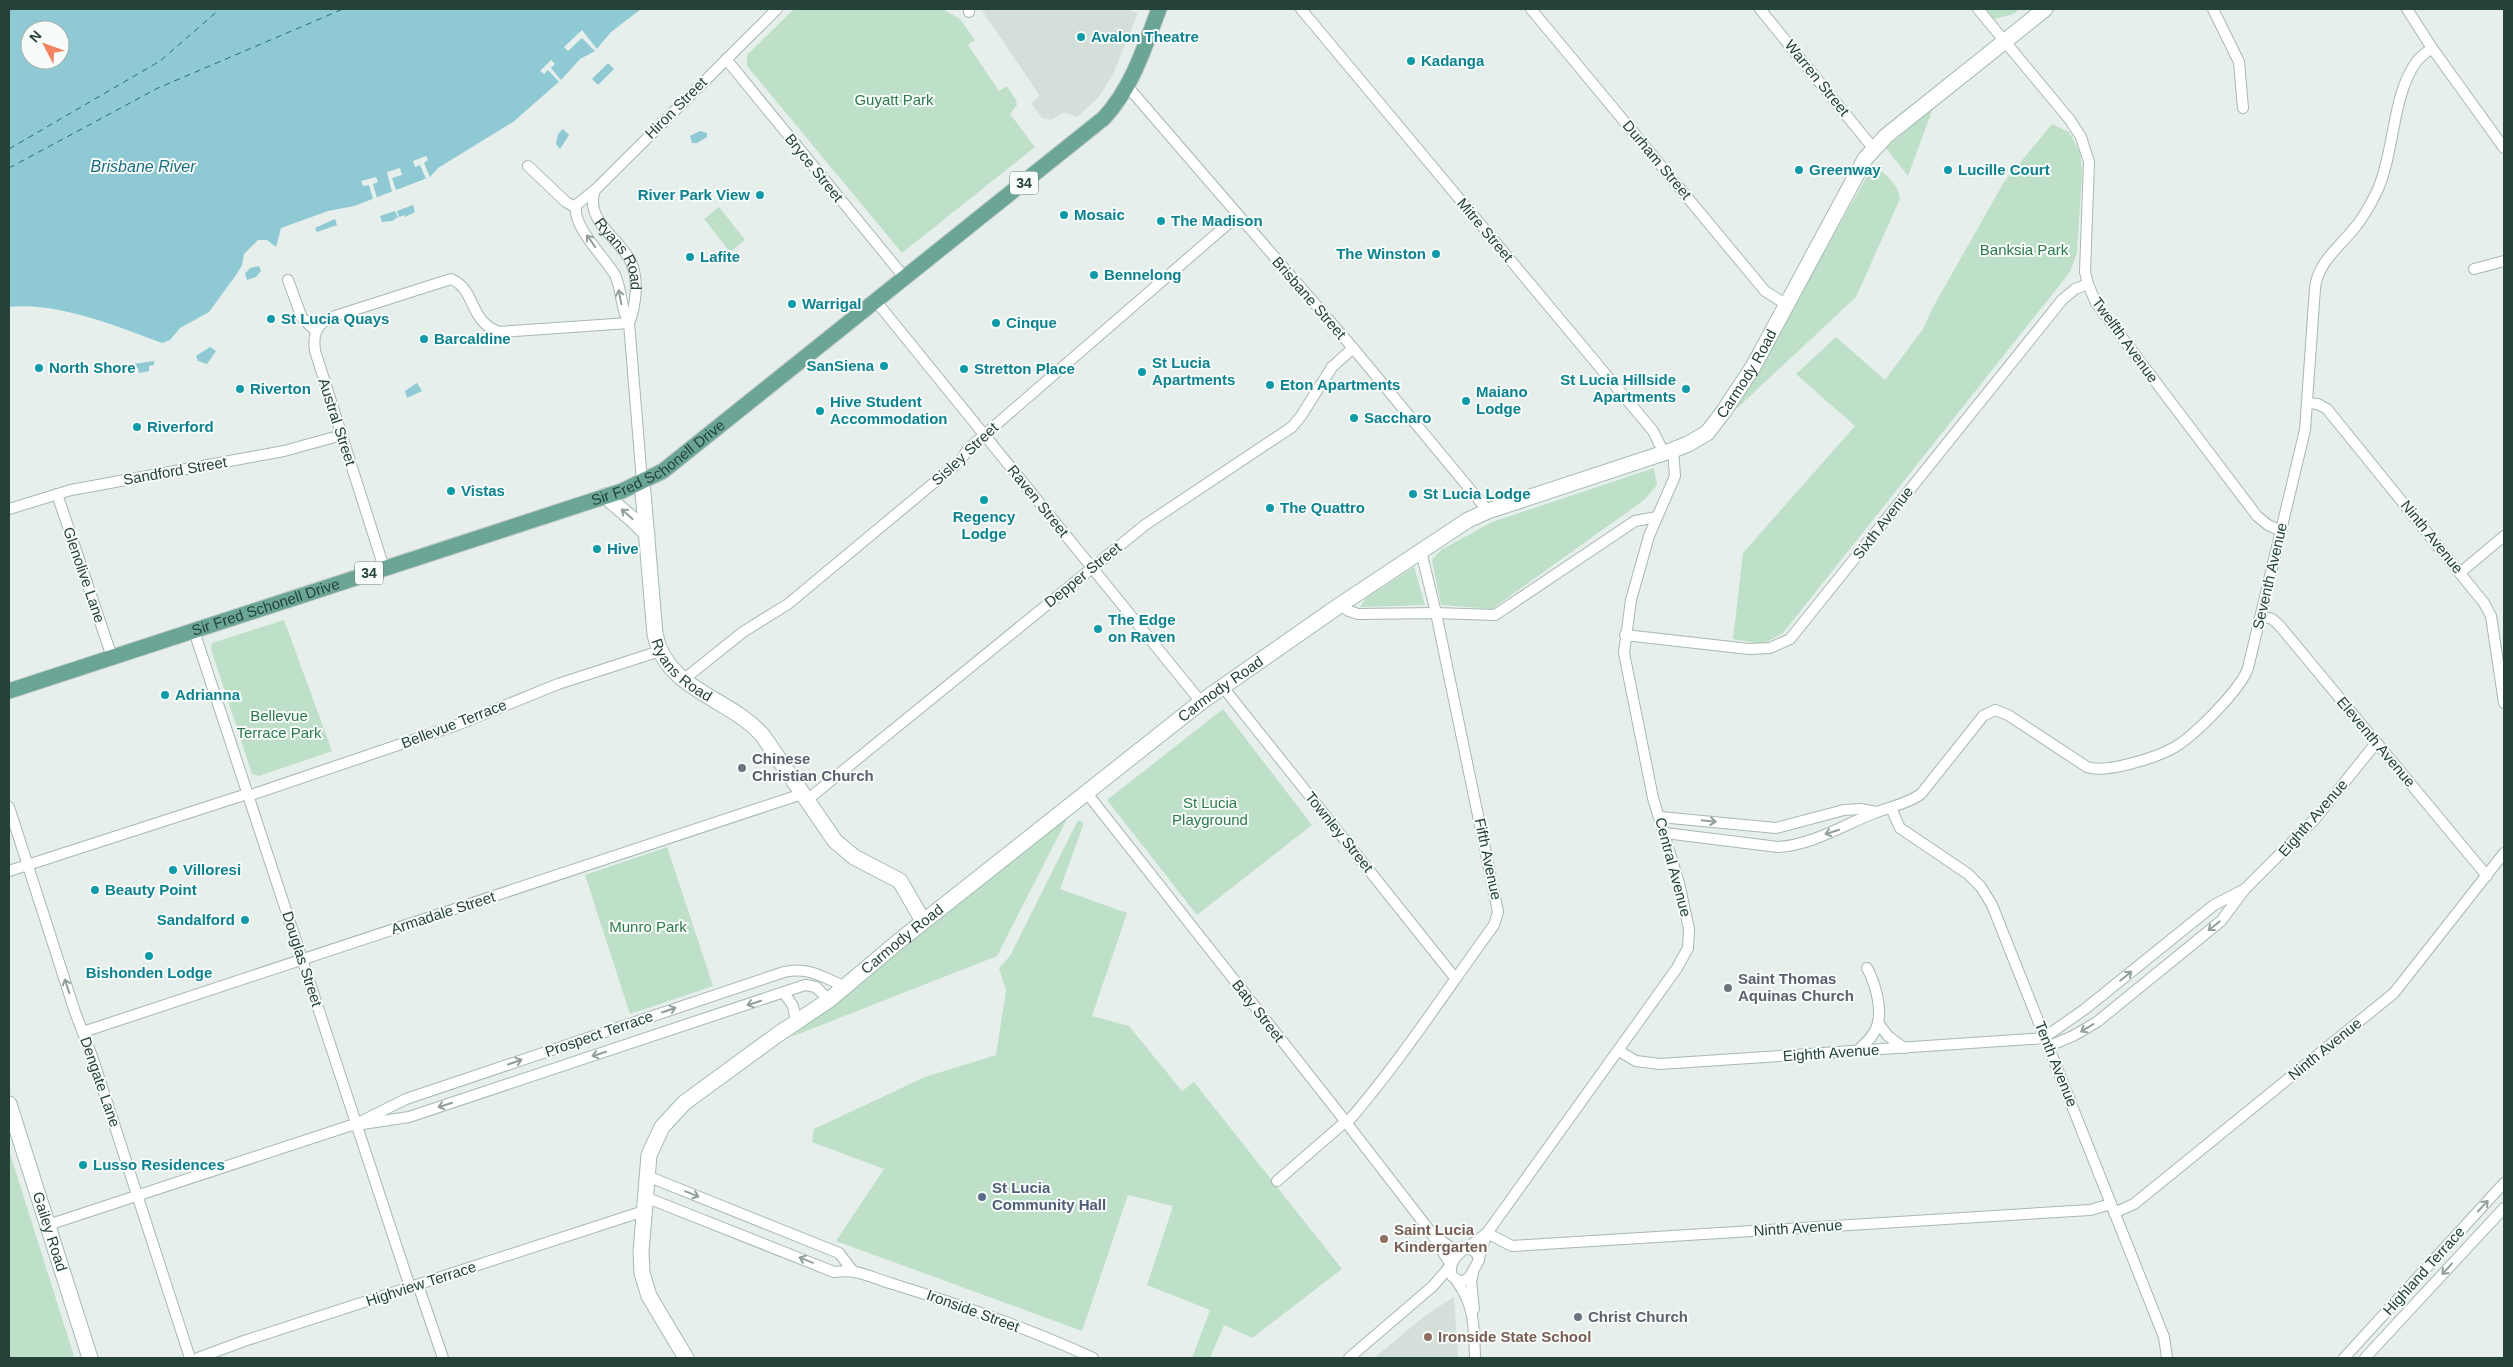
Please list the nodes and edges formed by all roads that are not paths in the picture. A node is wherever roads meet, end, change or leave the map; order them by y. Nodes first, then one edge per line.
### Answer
1 (777, 9) edge
2 (1160, 9) edge
3 (1301, 9) edge
4 (1531, 9) edge
5 (1760, 9) edge
6 (1978, 9) edge
7 (2045, 9) edge
8 (2213, 9) edge
9 (2407, 9) edge
10 (2005, 42) junction
11 (2432, 48) junction
12 (726, 59) junction
13 (1128, 87) junction
14 (2243, 108) dead end
15 (1874, 148) junction
16 (2504, 148) edge
17 (528, 166) dead end
18 (595, 190) junction
19 (576, 208) junction
20 (1237, 216) junction
21 (2504, 261) edge
22 (2474, 270) dead end
23 (904, 277) junction
24 (288, 280) dead end
25 (2088, 284) junction
26 (875, 300) junction
27 (1787, 305) junction
28 (629, 323) junction
29 (316, 330) junction
30 (1353, 348) junction
31 (2307, 403) junction
32 (984, 435) junction
33 (342, 436) junction
34 (1669, 451) junction
35 (642, 481) junction
36 (57, 494) junction
37 (605, 496) junction
38 (9, 509) edge
39 (1488, 511) junction
40 (1657, 517) junction
41 (2281, 531) junction
42 (647, 534) junction
43 (2504, 536) edge
44 (1421, 551) junction
45 (384, 568) junction
46 (1093, 568) junction
47 (2461, 572) junction
48 (1340, 605) junction
49 (1436, 613) junction
50 (2261, 616) junction
51 (194, 631) junction
52 (1625, 635) junction
53 (660, 651) junction
54 (112, 657) junction
55 (683, 680) junction
56 (1222, 686) junction
57 (9, 691) edge
58 (1201, 702) junction
59 (2504, 703) edge
60 (2376, 743) junction
61 (1086, 792) junction
62 (248, 795) junction
63 (805, 797) junction
64 (9, 807) edge
65 (1891, 808) junction
66 (1877, 812) junction
67 (1660, 817) junction
68 (1665, 833) junction
69 (2504, 853) edge
70 (27, 865) junction
71 (9, 871) edge
72 (2486, 876) junction
73 (2245, 889) junction
74 (923, 921) junction
75 (302, 959) junction
76 (1867, 968) dead end
77 (1455, 978) junction
78 (846, 987) junction
79 (784, 993) junction
80 (829, 1000) junction
81 (796, 1022) junction
82 (1878, 1023) junction
83 (83, 1032) junction
84 (2047, 1040) junction
85 (1904, 1048) junction
86 (1857, 1050) junction
87 (1619, 1051) junction
88 (9, 1104) edge
89 (1346, 1123) junction
90 (355, 1125) junction
91 (647, 1176) junction
92 (1277, 1181) dead end
93 (2504, 1183) edge
94 (137, 1196) junction
95 (644, 1204) junction
96 (2112, 1208) junction
97 (2504, 1208) edge
98 (48, 1225) junction
99 (1430, 1231) junction
100 (1488, 1233) junction
101 (1465, 1249) junction
102 (1479, 1258) junction
103 (1451, 1265) junction
104 (852, 1270) junction
105 (1473, 1273) junction
106 (1455, 1280) junction
107 (414, 1286) junction
108 (1423, 1295) junction
109 (1473, 1317) junction
110 (1352, 1355) edge
111 (90, 1358) edge
112 (190, 1358) edge
113 (198, 1358) edge
114 (443, 1358) edge
115 (686, 1358) edge
116 (1093, 1358) edge
117 (1342, 1358) edge
118 (1475, 1358) edge
119 (2167, 1358) edge
120 (2344, 1358) edge
121 (2365, 1358) edge

1 - 12 street, Hiron Street
2 - 13 main road, Sir Fred Schonell Drive / 34
3 - 34 street, Mitre Street
4 - 27 street, Durham Street
5 - 15 street, Warren Street
6 - 10 street, Twelfth Avenue
7 - 10 street, Carmody Road
8 - 14 street
9 - 11 street
10 - 15 street, Carmody Road
10 - 25 street, Twelfth Avenue
11 - 16 street
11 - 31 street, Seventh Avenue
12 - 18 street, Hiron Street
12 - 23 street, Bryce Street
13 - 20 street, Brisbane Street
13 - 23 main road, Sir Fred Schonell Drive / 34
15 - 27 street, Carmody Road
17 - 19 street, Ryans Road
18 - 19 street, Hiron Street
18 - 28 street, Ryans Road
28 -> 19 street, Ryans Road
20 - 30 street, Brisbane Street
20 - 32 street, Sisley Street
21 - 22 street
23 - 26 main road, Sir Fred Schonell Drive / 34
24 - 29 street
25 - 41 street, Twelfth Avenue
25 - 52 street, Sixth Avenue
26 - 32 street, Raven Street
26 - 35 main road, Sir Fred Schonell Drive / 34
27 - 34 street, Carmody Road
28 - 29 street
28 - 35 street, Ryans Road
29 - 33 street, Austral Street
30 - 39 street, Brisbane Street
30 - 46 street, Depper Street
31 - 41 street, Seventh Avenue
31 - 47 street, Ninth Avenue
32 - 46 street, Raven Street
32 - 55 street, Sisley Street
33 - 36 street, Sandford Street
33 - 45 street, Austral Street
34 - 39 street, Carmody Road
34 - 40 street, Central Avenue
35 - 37 main road, Sir Fred Schonell Drive / 34
35 - 42 street, Ryans Road
36 - 38 street, Sandford Street
36 - 54 street, Glenolive Lane
42 -> 37 street
37 - 45 main road, Sir Fred Schonell Drive / 34
39 - 44 street, Carmody Road
40 - 49 street
40 - 52 street, Central Avenue
41 - 50 street, Seventh Avenue
42 - 53 street, Ryans Road
43 - 47 street
44 - 48 street, Carmody Road
44 - 49 street, Fifth Avenue
45 - 51 main road, Sir Fred Schonell Drive / 34
46 - 58 street, Raven Street
46 - 63 street, Depper Street
47 - 59 street, Ninth Avenue
48 - 49 street
48 - 56 street, Carmody Road
49 - 77 street, Fifth Avenue
50 - 60 street, Eleventh Avenue
50 - 65 street, Seventh Avenue
51 - 54 main road, Sir Fred Schonell Drive / 34
51 - 62 street, Douglas Street
52 - 67 street, Central Avenue
53 - 55 street, Ryans Road
53 - 62 street, Bellevue Terrace
54 - 57 main road, Sir Fred Schonell Drive / 34
55 - 63 street, Ryans Road
56 - 58 street, Carmody Road
56 - 77 street, Townley Street
58 - 61 street, Carmody Road
60 - 72 street, Eleventh Avenue
60 - 73 street, Eighth Avenue
61 - 74 street, Carmody Road
61 - 89 street, Baty Street
62 - 70 street, Bellevue Terrace
62 - 75 street, Douglas Street
63 - 74 street, Ryans Road
63 - 75 street, Armadale Street
64 - 70 street, Dengate Lane
65 - 66 street, Seventh Avenue
65 - 84 street, Tenth Avenue
67 -> 66 street, Seventh Avenue
66 -> 68 street, Seventh Avenue
67 - 68 street, Central Avenue
68 - 87 street, Central Avenue
69 - 72 street, Ninth Avenue
70 - 71 street, Bellevue Terrace
83 -> 70 street, Dengate Lane
72 - 96 street, Ninth Avenue
84 -> 73 street, Eighth Avenue
73 -> 84 street, Eighth Avenue
74 - 78 street, Carmody Road
75 - 83 street, Armadale Street
75 - 90 street, Douglas Street
76 - 82 street
77 - 89 street, Fifth Avenue
78 - 80 street, Carmody Road
90 -> 78 street, Prospect Terrace
79 - 80 street, Prospect Terrace
79 - 81 street
79 -> 90 street, Prospect Terrace
80 - 81 street, Carmody Road
81 - 91 street, Carmody Road
82 - 85 street
82 - 86 street
83 - 94 street, Dengate Lane
84 - 85 street, Eighth Avenue
84 - 96 street, Tenth Avenue
85 - 86 street, Eighth Avenue
86 - 87 street, Eighth Avenue
87 - 100 street, Central Avenue
88 - 98 street, Gailey Road
89 - 92 street, Fifth Avenue
89 - 99 street, Baty Street
90 - 94 street, Prospect Terrace
90 - 107 street, Douglas Street
91 - 95 street, Carmody Road
91 -> 104 street, Ironside Street
120 -> 93 street, Highland Terrace
94 - 98 street, Prospect Terrace
94 - 112 street, Dengate Lane
104 -> 95 street, Ironside Street
95 - 107 street, Highview Terrace
95 - 115 street, Carmody Road
96 - 100 street, Ninth Avenue
96 - 119 street, Tenth Avenue
97 -> 121 street, Highland Terrace
98 - 111 street, Gailey Road
99 - 101 street, Baty Street
99 - 103 street, Baty Street
100 - 101 street, Central Avenue
100 - 102 street, Central Avenue
101 - 102 street
101 - 103 street, Central Avenue
102 - 105 street, Central Avenue
103 - 106 street, Central Avenue
103 - 108 street
104 - 116 street, Ironside Street
105 - 106 street
105 - 109 street, Central Avenue
106 - 108 street
106 - 109 street, Central Avenue
107 - 113 street, Highview Terrace
107 - 114 street, Douglas Street
108 - 110 street
109 - 118 street, Central Avenue
110 - 117 street

